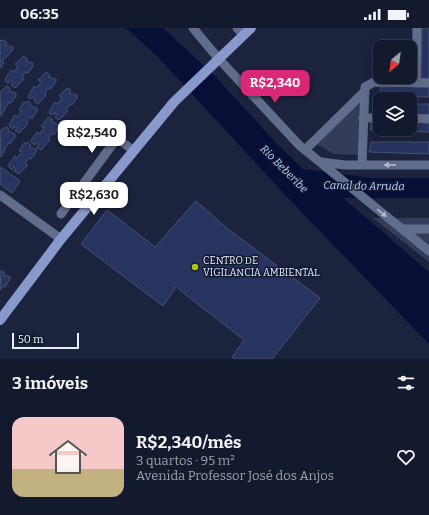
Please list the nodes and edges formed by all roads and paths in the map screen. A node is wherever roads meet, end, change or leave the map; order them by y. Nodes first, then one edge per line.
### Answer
1 (193, 28) edge
2 (417, 28) edge
3 (244, 30) edge
4 (417, 40) edge
5 (216, 61) junction
6 (373, 82) edge
7 (417, 83) edge
8 (429, 83) edge
9 (364, 92) junction
10 (363, 118) junction
11 (373, 118) edge
12 (417, 118) edge
13 (429, 119) edge
14 (305, 150) junction
15 (134, 151) junction
16 (320, 162) junction
17 (362, 165) junction
18 (429, 165) edge
19 (0, 195) edge
20 (61, 214) dead end
21 (399, 227) junction
22 (429, 228) edge
23 (61, 239) junction
24 (429, 252) edge
25 (0, 320) edge

1 - 5 street
2 - 4 street
3 - 5 main road
5 - 14 street
5 - 15 main road
6 - 9 street
7 - 8 street
9 - 10 street
9 - 14 street
10 - 11 street
10 - 17 street
12 - 13 street
14 - 16 street
15 - 20 street
15 - 23 main road
16 - 17 street
16 -> 21 street
18 -> 17 street
19 - 23 street
21 - 22 street
21 - 24 street
23 - 25 main road

